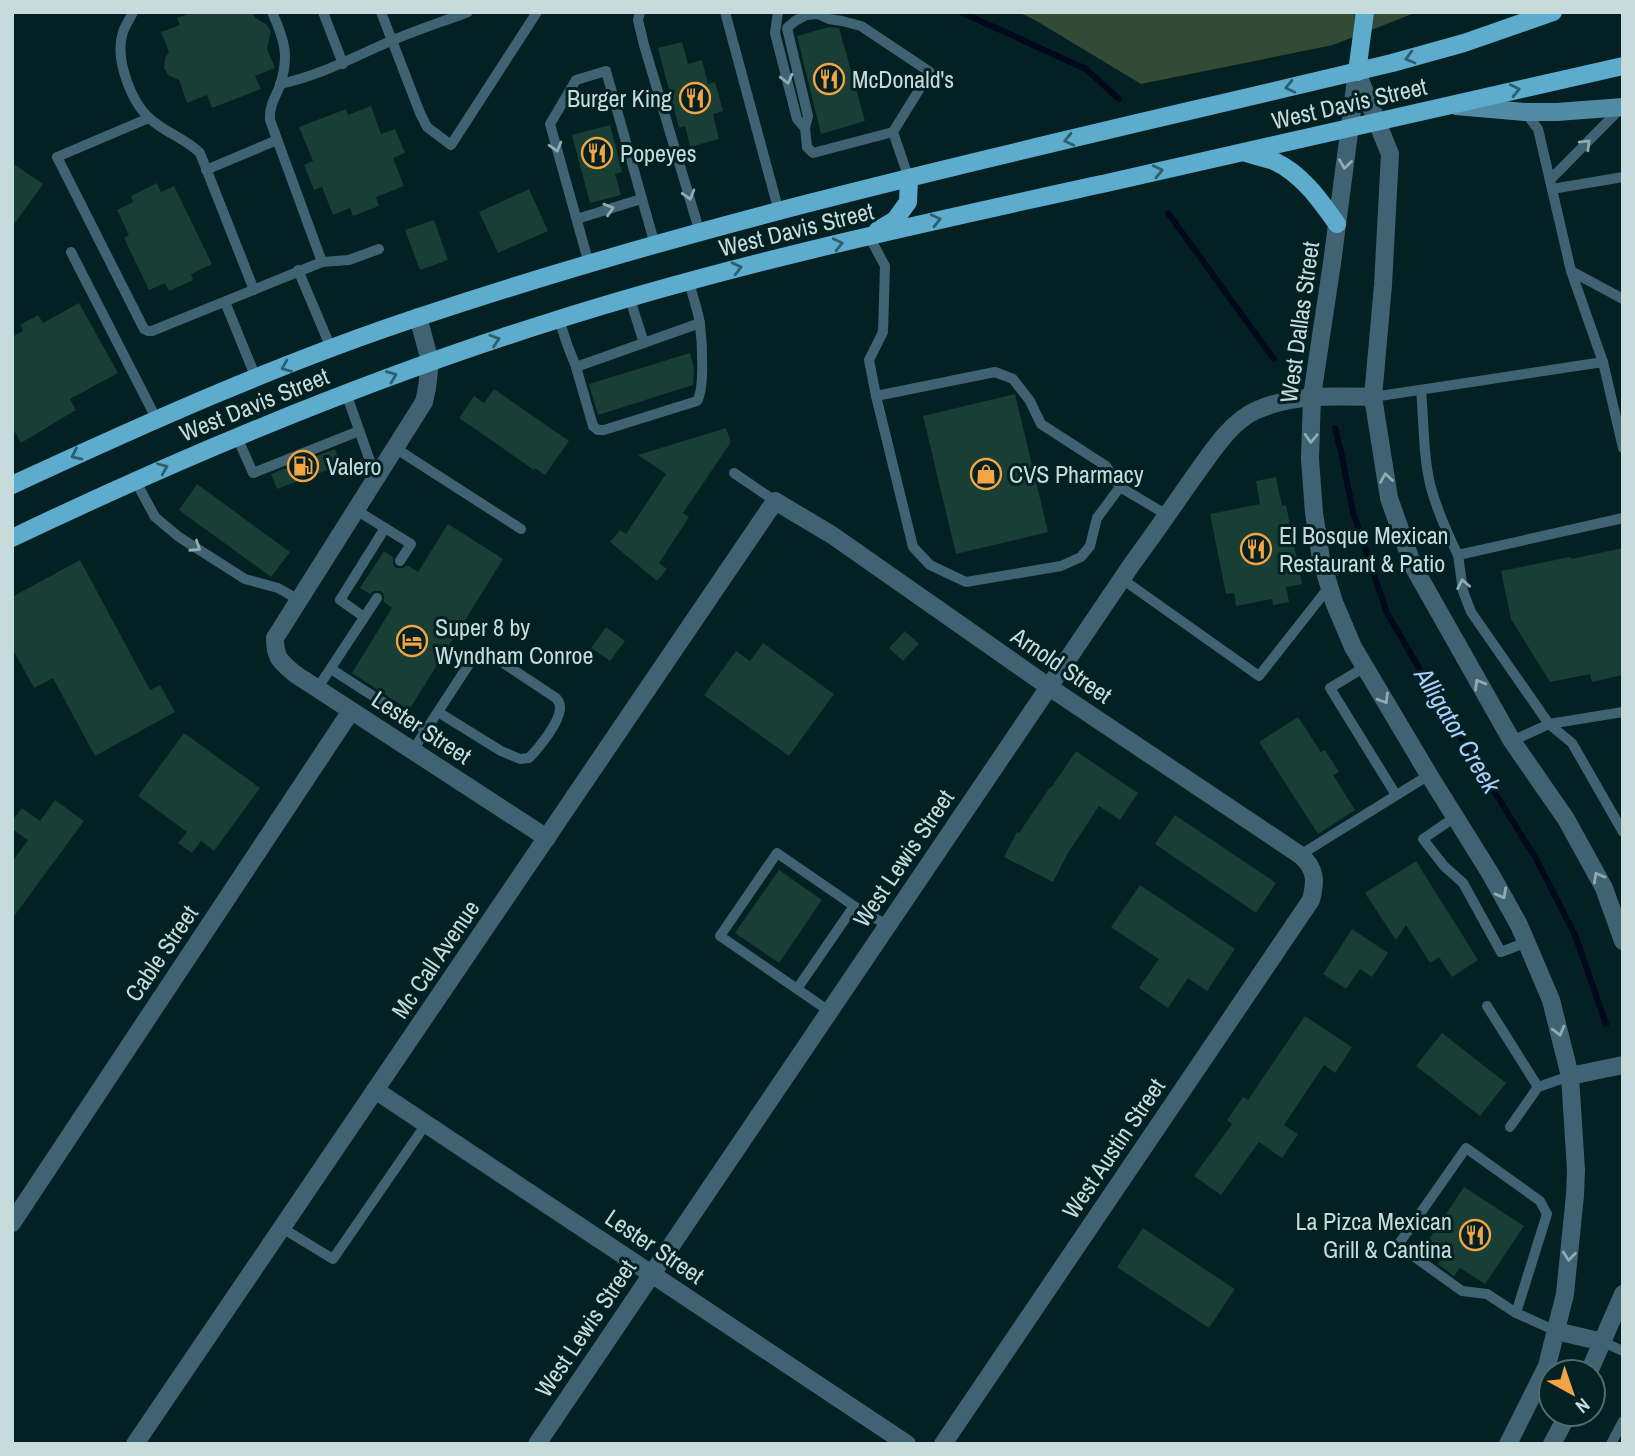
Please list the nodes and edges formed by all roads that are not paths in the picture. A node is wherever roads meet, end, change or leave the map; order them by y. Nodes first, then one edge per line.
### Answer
1 (133, 12) edge
2 (272, 12) edge
3 (323, 12) edge
4 (381, 12) edge
5 (468, 12) edge
6 (537, 12) edge
7 (640, 12) edge
8 (725, 12) edge
9 (778, 12) edge
10 (787, 12) edge
11 (852, 12) edge
12 (1365, 12) edge
13 (1553, 12) edge
14 (840, 17) edge
15 (861, 26) junction
16 (787, 28) junction
17 (391, 40) junction
18 (343, 64) junction
19 (1623, 66) edge
20 (1357, 72) junction
21 (280, 84) junction
22 (1449, 105) junction
23 (1622, 107) edge
24 (1525, 112) junction
25 (149, 118) junction
26 (1377, 121) junction
27 (804, 128) junction
28 (1350, 129) junction
29 (893, 132) junction
30 (276, 140) junction
31 (1243, 152) junction
32 (206, 170) junction
33 (1623, 177) edge
34 (909, 178) junction
35 (1551, 184) junction
36 (641, 199) junction
37 (779, 212) junction
38 (577, 219) junction
39 (1337, 224) junction
40 (700, 233) junction
41 (869, 236) junction
42 (655, 245) junction
43 (379, 249) dead end
44 (71, 252) dead end
45 (323, 262) junction
46 (589, 264) junction
47 (298, 271) junction
48 (1572, 271) junction
49 (689, 281) junction
50 (254, 290) junction
51 (630, 299) junction
52 (1623, 299) edge
53 (225, 302) junction
54 (418, 317) junction
55 (559, 319) junction
56 (700, 323) junction
57 (644, 343) junction
58 (331, 348) junction
59 (430, 361) junction
60 (1603, 362) junction
61 (576, 367) junction
62 (256, 378) junction
63 (1421, 390) junction
64 (346, 393) junction
65 (876, 396) junction
66 (1312, 396) junction
67 (1373, 397) junction
68 (157, 420) junction
69 (359, 431) junction
70 (237, 437) junction
71 (395, 448) junction
72 (1623, 448) edge
73 (734, 473) dead end
74 (376, 478) junction
75 (135, 480) junction
76 (12, 485) edge
77 (1120, 486) junction
78 (775, 501) junction
79 (356, 510) junction
80 (1167, 515) junction
81 (1623, 519) edge
82 (385, 528) junction
83 (521, 529) dead end
84 (12, 538) edge
85 (1458, 555) junction
86 (400, 561) dead end
87 (1122, 579) junction
88 (1329, 587) junction
89 (377, 598) dead end
90 (299, 600) junction
91 (364, 617) junction
92 (1365, 667) junction
93 (331, 669) junction
94 (1049, 687) junction
95 (317, 689) junction
96 (351, 711) junction
97 (438, 712) junction
98 (1623, 712) edge
99 (1549, 724) junction
100 (426, 730) junction
101 (1512, 741) junction
102 (413, 751) junction
103 (1429, 775) junction
104 (1396, 795) junction
105 (1455, 817) junction
106 (1623, 832) edge
107 (547, 838) junction
108 (1300, 855) junction
109 (1314, 876) joint
110 (854, 906) junction
111 (887, 925) junction
112 (1623, 941) edge
113 (1527, 942) junction
114 (797, 989) junction
115 (1487, 1006) dead end
116 (829, 1011) junction
117 (1623, 1065) edge
118 (1570, 1076) junction
119 (1538, 1087) junction
120 (375, 1090) junction
121 (426, 1124) junction
122 (1510, 1127) dead end
123 (1547, 1214) junction
124 (1573, 1217) junction
125 (12, 1223) edge
126 (282, 1228) junction
127 (651, 1273) junction
128 (1623, 1294) edge
129 (1516, 1313) junction
130 (1556, 1331) junction
131 (1603, 1342) junction
132 (1623, 1351) edge
133 (1596, 1358) edge
134 (1623, 1421) edge
135 (1561, 1428) edge
136 (135, 1444) edge
137 (537, 1444) edge
138 (907, 1444) edge
139 (943, 1444) edge
140 (1508, 1444) edge
141 (1552, 1444) edge
142 (1611, 1444) edge

1 - 25 lane
2 - 21 lane
3 - 18 lane
4 - 17 lane
5 - 17 lane
6 - 17 lane
7 -> 40 lane
8 - 37 lane
9 -> 27 lane
10 - 16 lane
11 - 15 lane
12 - 20 main road
13 -> 20 main road, West Davis Street
14 - 15 lane
14 - 16 lane
15 - 29 lane
16 - 27 lane
17 - 18 lane
18 - 21 lane
22 -> 19 main road, West Davis Street
20 - 26 street
20 - 28 street, West Dallas Street
20 -> 34 main road, West Davis Street
21 - 30 lane
22 - 24 main road
22 - 26 main road, West Davis Street
23 - 24 main road
35 -> 23 lane
24 - 35 lane
25 - 32 lane
25 - 53 lane
26 - 28 main road, West Davis Street
26 - 67 street
27 - 29 lane
28 - 31 main road, West Davis Street
28 -> 39 street, West Dallas Street
29 - 34 lane
30 - 32 lane
30 - 45 lane
31 - 39 main road
41 -> 31 main road, West Davis Street
32 - 50 lane
33 - 35 lane
34 - 37 main road, West Davis Street
34 - 41 main road
35 - 48 lane
38 -> 36 lane
36 -> 38 lane
36 - 42 lane
37 - 40 main road, West Davis Street
38 - 46 lane
39 - 66 street, West Dallas Street
40 - 42 main road, West Davis Street
49 -> 41 main road, West Davis Street
41 - 65 lane
42 - 46 main road, West Davis Street
43 - 45 lane
44 - 68 lane
45 - 47 lane
46 - 54 main road, West Davis Street
47 - 50 lane
47 - 58 lane
48 - 52 lane
48 - 60 lane
49 - 51 main road, West Davis Street
49 - 56 lane
50 - 53 lane
51 - 55 main road, West Davis Street
51 - 57 lane
53 - 62 lane
54 - 58 main road, West Davis Street
54 - 59 street
59 -> 55 main road, West Davis Street
55 - 61 lane
56 - 57 lane
56 - 61 lane
57 - 61 lane
58 -> 62 main road, West Davis Street
64 -> 59 main road, West Davis Street
59 - 71 street
60 - 63 lane
60 - 72 lane
62 - 68 main road, West Davis Street
63 - 67 lane
63 - 85 lane
64 - 69 lane
64 - 70 main road, West Davis Street
65 - 77 lane
65 - 77 lane
66 - 67 street, West Lewis Street
66 - 80 street, West Lewis Street
66 -> 88 street, West Dallas Street
101 -> 67 street
68 -> 76 main road, West Davis Street
69 - 70 lane
69 - 74 lane
75 -> 70 main road, West Davis Street
71 - 74 street
71 - 83 lane
73 - 78 lane
74 - 79 street
75 - 84 main road, West Davis Street
75 -> 90 lane
77 - 80 lane
78 - 94 street, Arnold Street
78 - 107 street, Mc Call Avenue
79 - 82 lane
79 - 90 street
80 - 87 street, West Lewis Street
81 - 85 lane
82 - 86 lane
82 - 91 lane
99 -> 85 lane
87 - 88 lane
87 - 94 street, West Lewis Street
88 - 92 street, West Dallas Street
89 - 91 lane
90 - 95 street, Lester Street
91 - 93 lane
92 -> 103 street, West Dallas Street
92 - 104 lane
93 - 95 lane
93 - 100 lane
94 - 108 street, Arnold Street
94 - 111 street, West Lewis Street
95 - 96 street, Lester Street
96 - 102 street, Lester Street
96 - 125 street, Cable Street
97 - 97 lane
97 - 100 lane
98 - 99 lane
99 - 101 lane
99 - 106 lane
100 - 102 lane
112 -> 101 street
102 - 107 street, Lester Street
103 - 104 lane
103 - 105 street, West Dallas Street
104 - 108 lane
105 -> 113 street, West Dallas Street
105 - 113 lane
107 - 120 street, Mc Call Avenue
108 - 109 street, Arnold Street
109 - 139 street, West Austin Street
110 - 111 lane
110 - 114 lane
110 - 114 lane
111 - 116 street, West Lewis Street
113 -> 118 street, West Dallas Street
114 - 116 lane
115 - 119 lane
116 - 127 street, West Lewis Street
117 - 118 street
118 - 119 lane
118 - 124 street, West Dallas Street
119 - 122 lane
120 - 121 street, Lester Street
120 - 126 street, Mc Call Avenue
121 - 126 lane
121 - 127 street, Lester Street
123 - 124 lane
123 - 129 lane
123 - 129 lane
124 -> 130 street, West Dallas Street
126 - 136 street, Mc Call Avenue
127 - 137 street, West Lewis Street
127 - 138 street, Lester Street
128 - 131 street
129 - 130 lane
130 - 131 street
130 - 140 street, West Dallas Street
131 - 132 lane
131 - 133 street
134 - 142 lane
135 - 141 street

